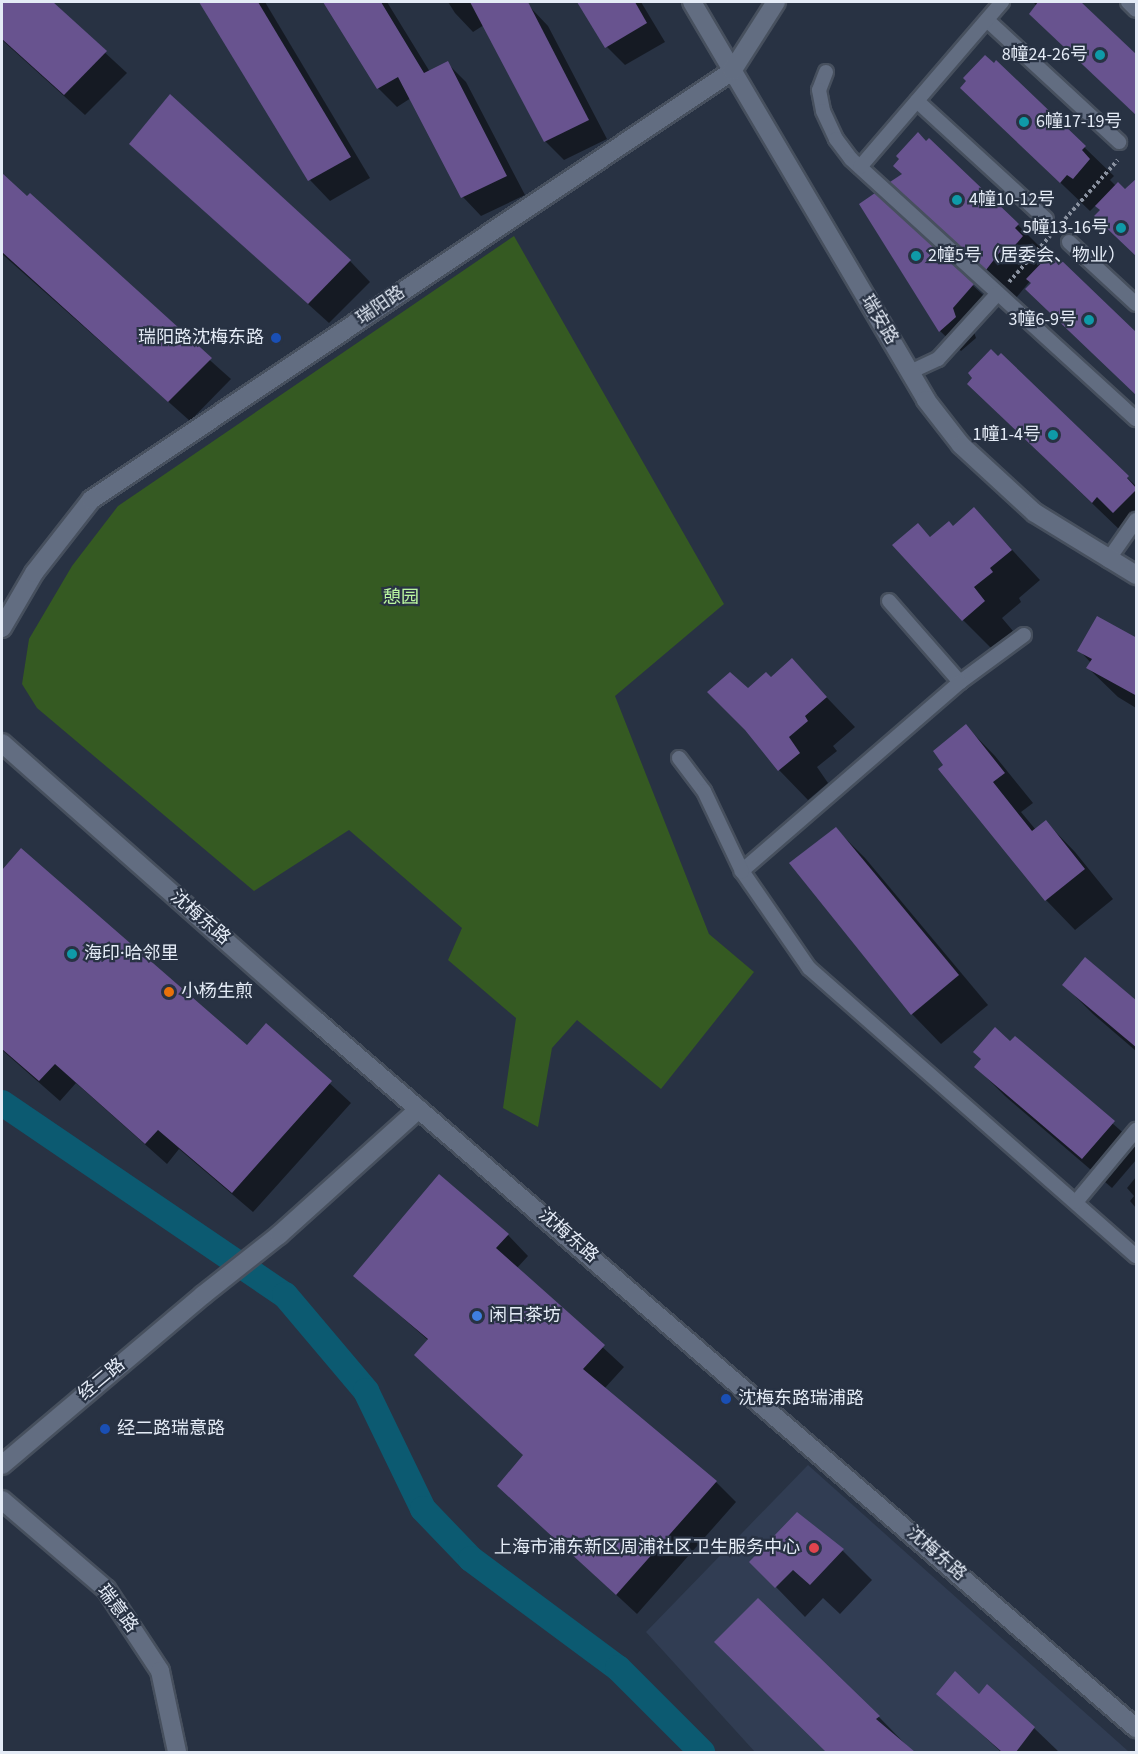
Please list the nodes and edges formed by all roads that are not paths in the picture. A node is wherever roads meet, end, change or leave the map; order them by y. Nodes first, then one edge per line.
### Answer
1 (692, 2) edge
2 (776, 2) edge
3 (1002, 2) edge
4 (1128, 2) edge
5 (1137, 10) edge
6 (987, 20) junction
7 (732, 71) junction
8 (826, 72) dead end
9 (917, 101) junction
10 (1119, 142) dead end
11 (860, 167) junction
12 (1051, 224) road end
13 (1069, 242) dead end
14 (998, 293) junction
15 (1137, 304) edge
16 (910, 372) junction
17 (1137, 419) edge
18 (1137, 520) edge
19 (1108, 560) junction
20 (1137, 575) edge
21 (889, 601) dead end
22 (2, 628) edge
23 (1024, 635) dead end
24 (960, 682) junction
25 (2, 742) edge
26 (679, 758) dead end
27 (742, 871) junction
28 (419, 1109) junction
29 (1137, 1130) edge
30 (1076, 1202) junction
31 (1137, 1256) edge
32 (2, 1465) edge
33 (2, 1500) edge
34 (1137, 1728) edge
35 (177, 1752) edge

1 - 7 street, 瑞安路
2 - 7 street, 瑞阳路
3 - 6 lane
4 - 5 lane
6 - 9 lane
6 - 10 lane
7 - 16 street, 瑞安路
7 - 22 street, 瑞阳路
8 - 11 lane
9 - 11 lane
9 - 12 lane
11 - 14 lane
13 - 15 lane
14 - 16 lane
14 - 17 lane
16 - 19 street, 瑞安路
18 - 19 lane
19 - 20 street, 瑞安路
21 - 24 lane
23 - 24 lane
24 - 27 lane
25 - 28 street, 沈梅东路
26 - 27 lane
27 - 30 lane
28 - 32 street, 经二路
28 - 34 street, 沈梅东路
29 - 30 lane
30 - 31 lane
33 - 35 street, 瑞意路

